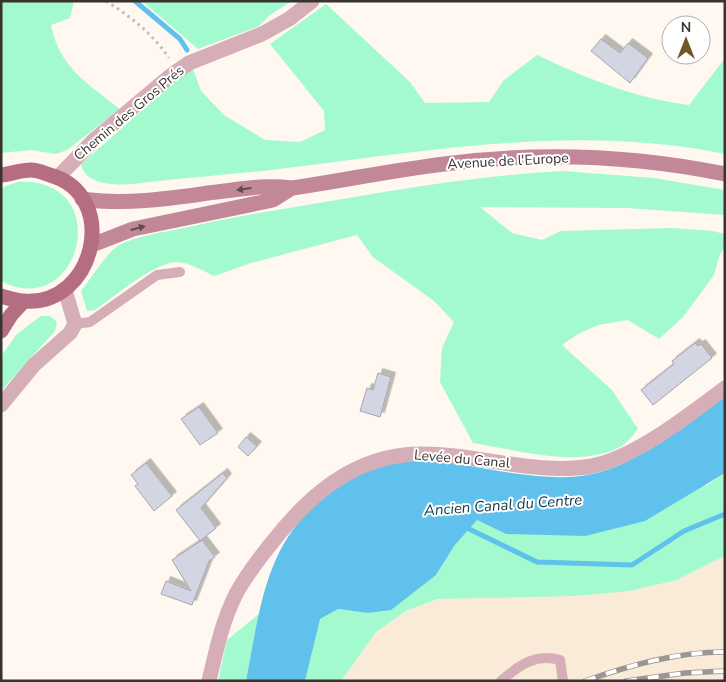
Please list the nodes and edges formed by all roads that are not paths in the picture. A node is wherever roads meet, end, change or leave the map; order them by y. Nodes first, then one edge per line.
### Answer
1 (312, 1) edge
2 (725, 174) edge
3 (1, 175) edge
4 (58, 177) junction
5 (292, 188) junction
6 (82, 199) junction
7 (92, 245) junction
8 (180, 272) dead end
9 (65, 290) junction
10 (1, 296) edge
11 (24, 301) junction
12 (75, 324) junction
13 (1, 331) edge
14 (725, 388) edge
15 (1, 405) edge
16 (209, 681) edge
17 (501, 681) edge
18 (563, 681) edge

1 - 4 street, Chemin des Gros Prés
2 - 5 main road, Avenue de l'Europe
3 - 4 main road
4 - 6 main road
5 -> 6 main road, Avenue de l'Europe
7 -> 5 main road, Avenue de l'Europe
6 - 7 main road
7 - 9 main road
8 - 12 lane
9 - 11 main road
9 - 12 street
10 - 11 main road
11 - 13 main road
12 - 15 street
14 - 16 street, Levée du Canal
17 - 18 lane

